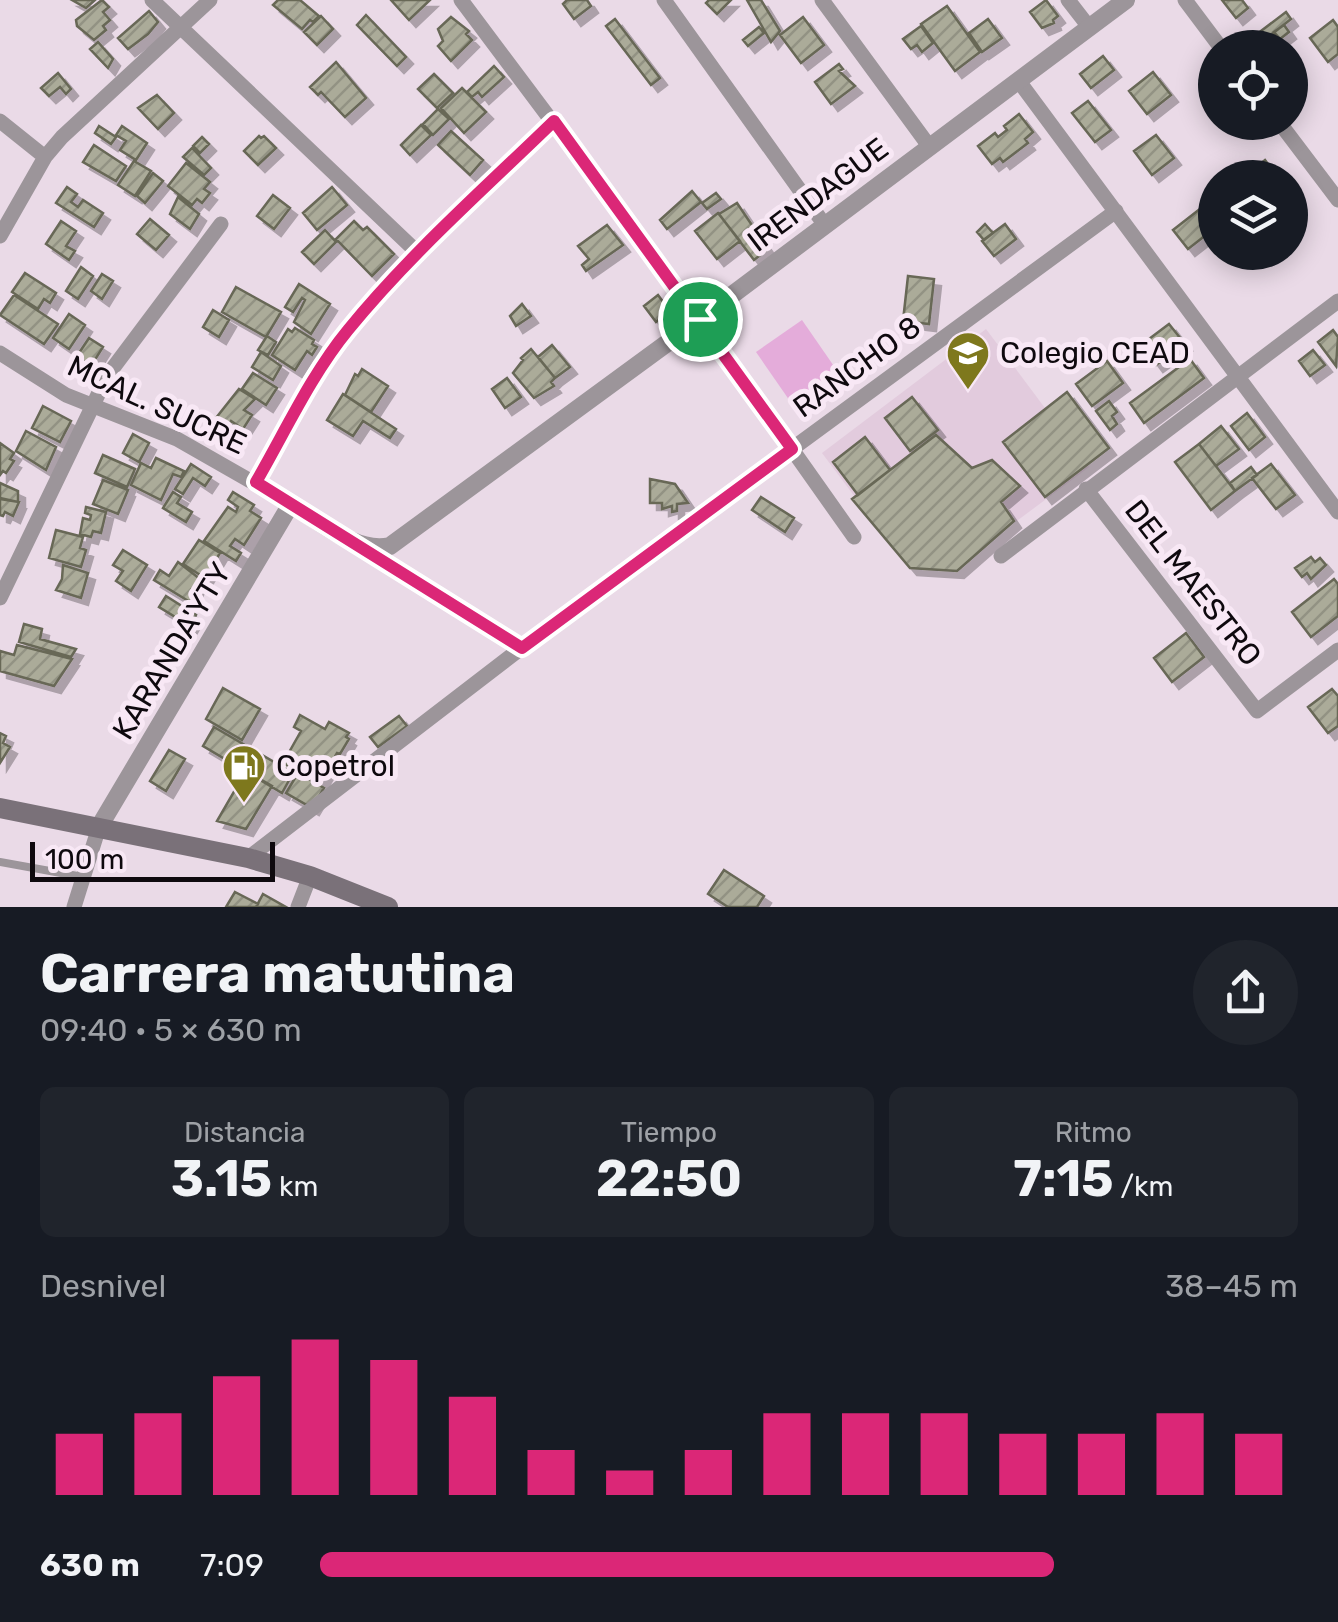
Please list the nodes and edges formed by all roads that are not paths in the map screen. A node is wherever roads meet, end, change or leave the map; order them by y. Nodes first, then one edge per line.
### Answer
1 (152, 0) edge
2 (210, 0) edge
3 (664, 0) edge
4 (822, 0) edge
5 (1068, 0) edge
6 (1126, 0) edge
7 (1185, 0) edge
8 (466, 2) edge
9 (182, 26) junction
10 (1089, 27) junction
11 (1208, 30) edge
12 (1018, 80) junction
13 (0, 121) edge
14 (554, 121) junction
15 (1293, 140) edge
16 (929, 146) junction
17 (45, 158) junction
18 (1338, 200) edge
19 (1116, 212) junction
20 (221, 224) dead end
21 (824, 224) junction
22 (0, 236) edge
23 (418, 253) junction
24 (1338, 301) edge
25 (700, 319) junction
26 (0, 353) edge
27 (1238, 376) junction
28 (92, 406) junction
29 (792, 449) junction
30 (256, 482) junction
31 (1086, 489) junction
32 (291, 504) junction
33 (1338, 512) edge
34 (854, 537) dead end
35 (359, 544) junction
36 (1001, 556) dead end
37 (0, 598) edge
38 (522, 648) junction
39 (1338, 650) edge
40 (0, 808) edge
41 (99, 826) junction
42 (248, 858) junction
43 (0, 862) edge
44 (310, 876) junction
45 (83, 877) junction
46 (74, 907) edge
47 (298, 907) edge
48 (388, 907) edge

1 - 9 street
2 - 9 street
3 - 21 street
4 - 16 street
5 - 10 street
6 - 10 street, IRENDAGUE
7 - 11 street
8 - 14 street
9 - 17 street
9 - 23 street
10 - 12 street, IRENDAGUE
12 - 16 street, IRENDAGUE
12 - 19 street
13 - 17 street
14 - 23 street
14 - 25 street
15 - 18 street
16 - 21 street, IRENDAGUE
17 - 22 street
19 - 27 street
19 - 29 street, RANCHO 8
20 - 28 street
21 - 25 street, IRENDAGUE
23 - 30 street
24 - 27 street
25 - 29 street
25 - 35 street, IRENDAGUE
26 - 28 street, MCAL. SUCRE
27 - 31 street
27 - 33 street
28 - 30 street, MCAL. SUCRE
28 - 37 street
29 - 34 street
29 - 38 street, RANCHO 8
30 - 32 street, MCAL. SUCRE
31 - 36 street
31 - 39 street, DEL MAESTRO
32 - 35 street
32 - 41 street, KARANDA'YTY
35 - 38 street
38 - 42 street, RANCHO 8
40 - 41 main road
41 - 42 main road
41 - 45 street
42 - 44 main road
43 - 45 lane
44 - 47 street
44 - 48 main road
45 - 46 street

